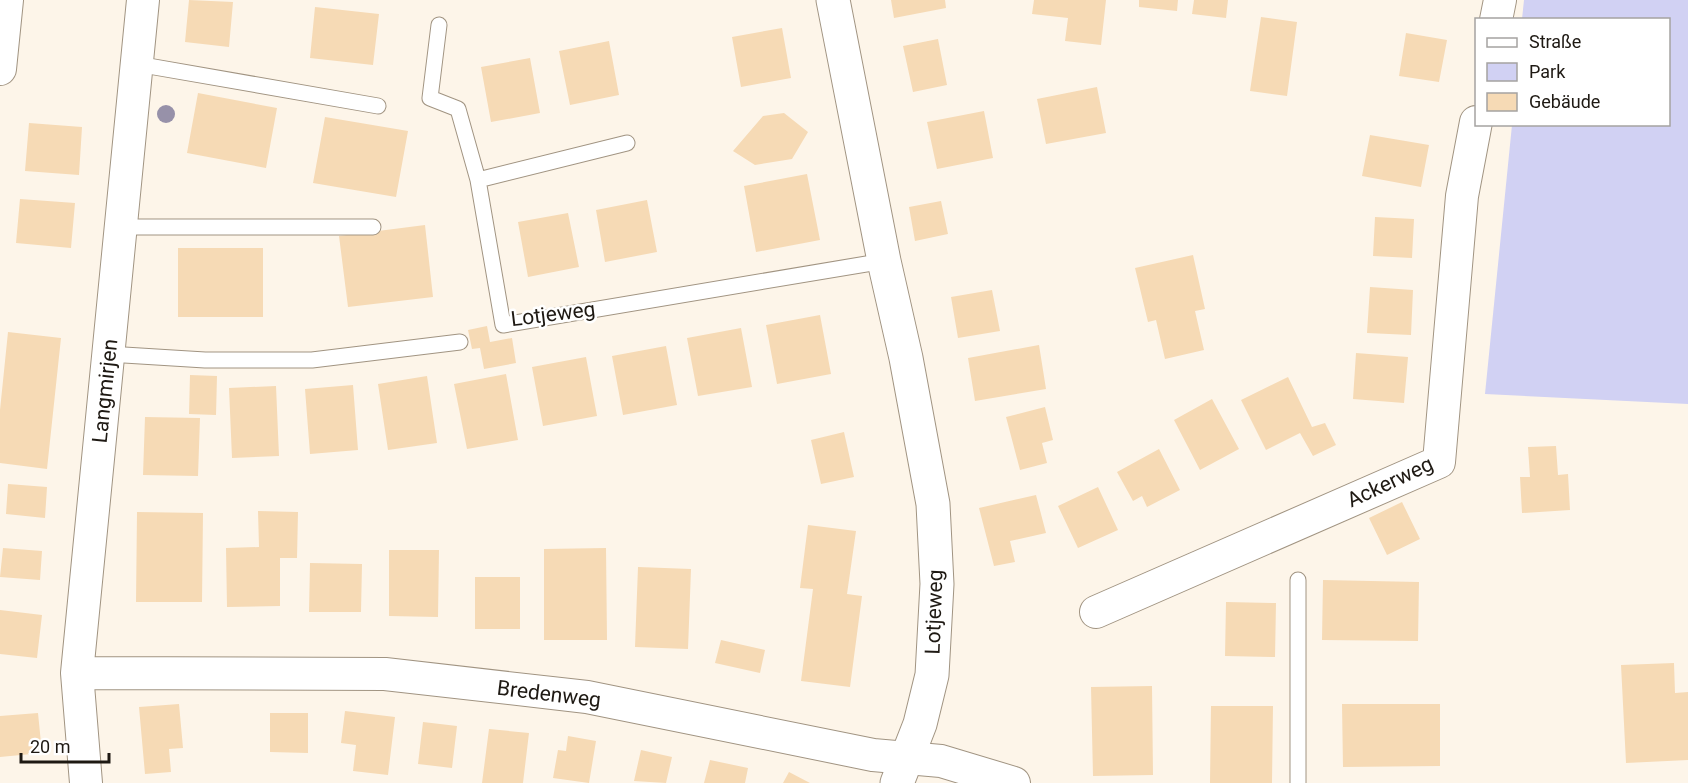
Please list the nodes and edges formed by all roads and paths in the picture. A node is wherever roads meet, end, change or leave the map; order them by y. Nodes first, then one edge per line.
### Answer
1 (7, 0) edge
2 (143, 0) edge
3 (833, 0) edge
4 (1500, 0) edge
5 (1496, 18) edge
6 (439, 26) dead end
7 (136, 64) junction
8 (0, 69) edge
9 (378, 106) dead end
10 (1475, 126) edge
11 (627, 143) dead end
12 (478, 180) junction
13 (121, 227) junction
14 (373, 227) dead end
15 (884, 261) junction
16 (460, 342) dead end
17 (108, 354) junction
18 (1298, 580) dead end
19 (1096, 612) dead end
20 (77, 673) junction
21 (903, 771) edge
22 (86, 783) edge
23 (1014, 783) edge
24 (1299, 783) edge

1 - 8 street
2 - 7 street, Langmirjen
3 - 15 street, Lotjeweg
4 - 5 street
6 - 12 lane, Lotjeweg
7 - 9 lane
7 - 13 street, Langmirjen
10 - 19 street, Ackerweg
11 - 12 lane
12 - 15 lane, Lotjeweg
13 - 14 lane
13 - 17 street, Langmirjen
15 - 21 street, Lotjeweg
16 - 17 lane
17 - 20 street, Langmirjen
18 - 24 lane
20 - 21 street, Bredenweg
20 - 22 street, Langmirjen
21 - 23 street, Bredenweg

